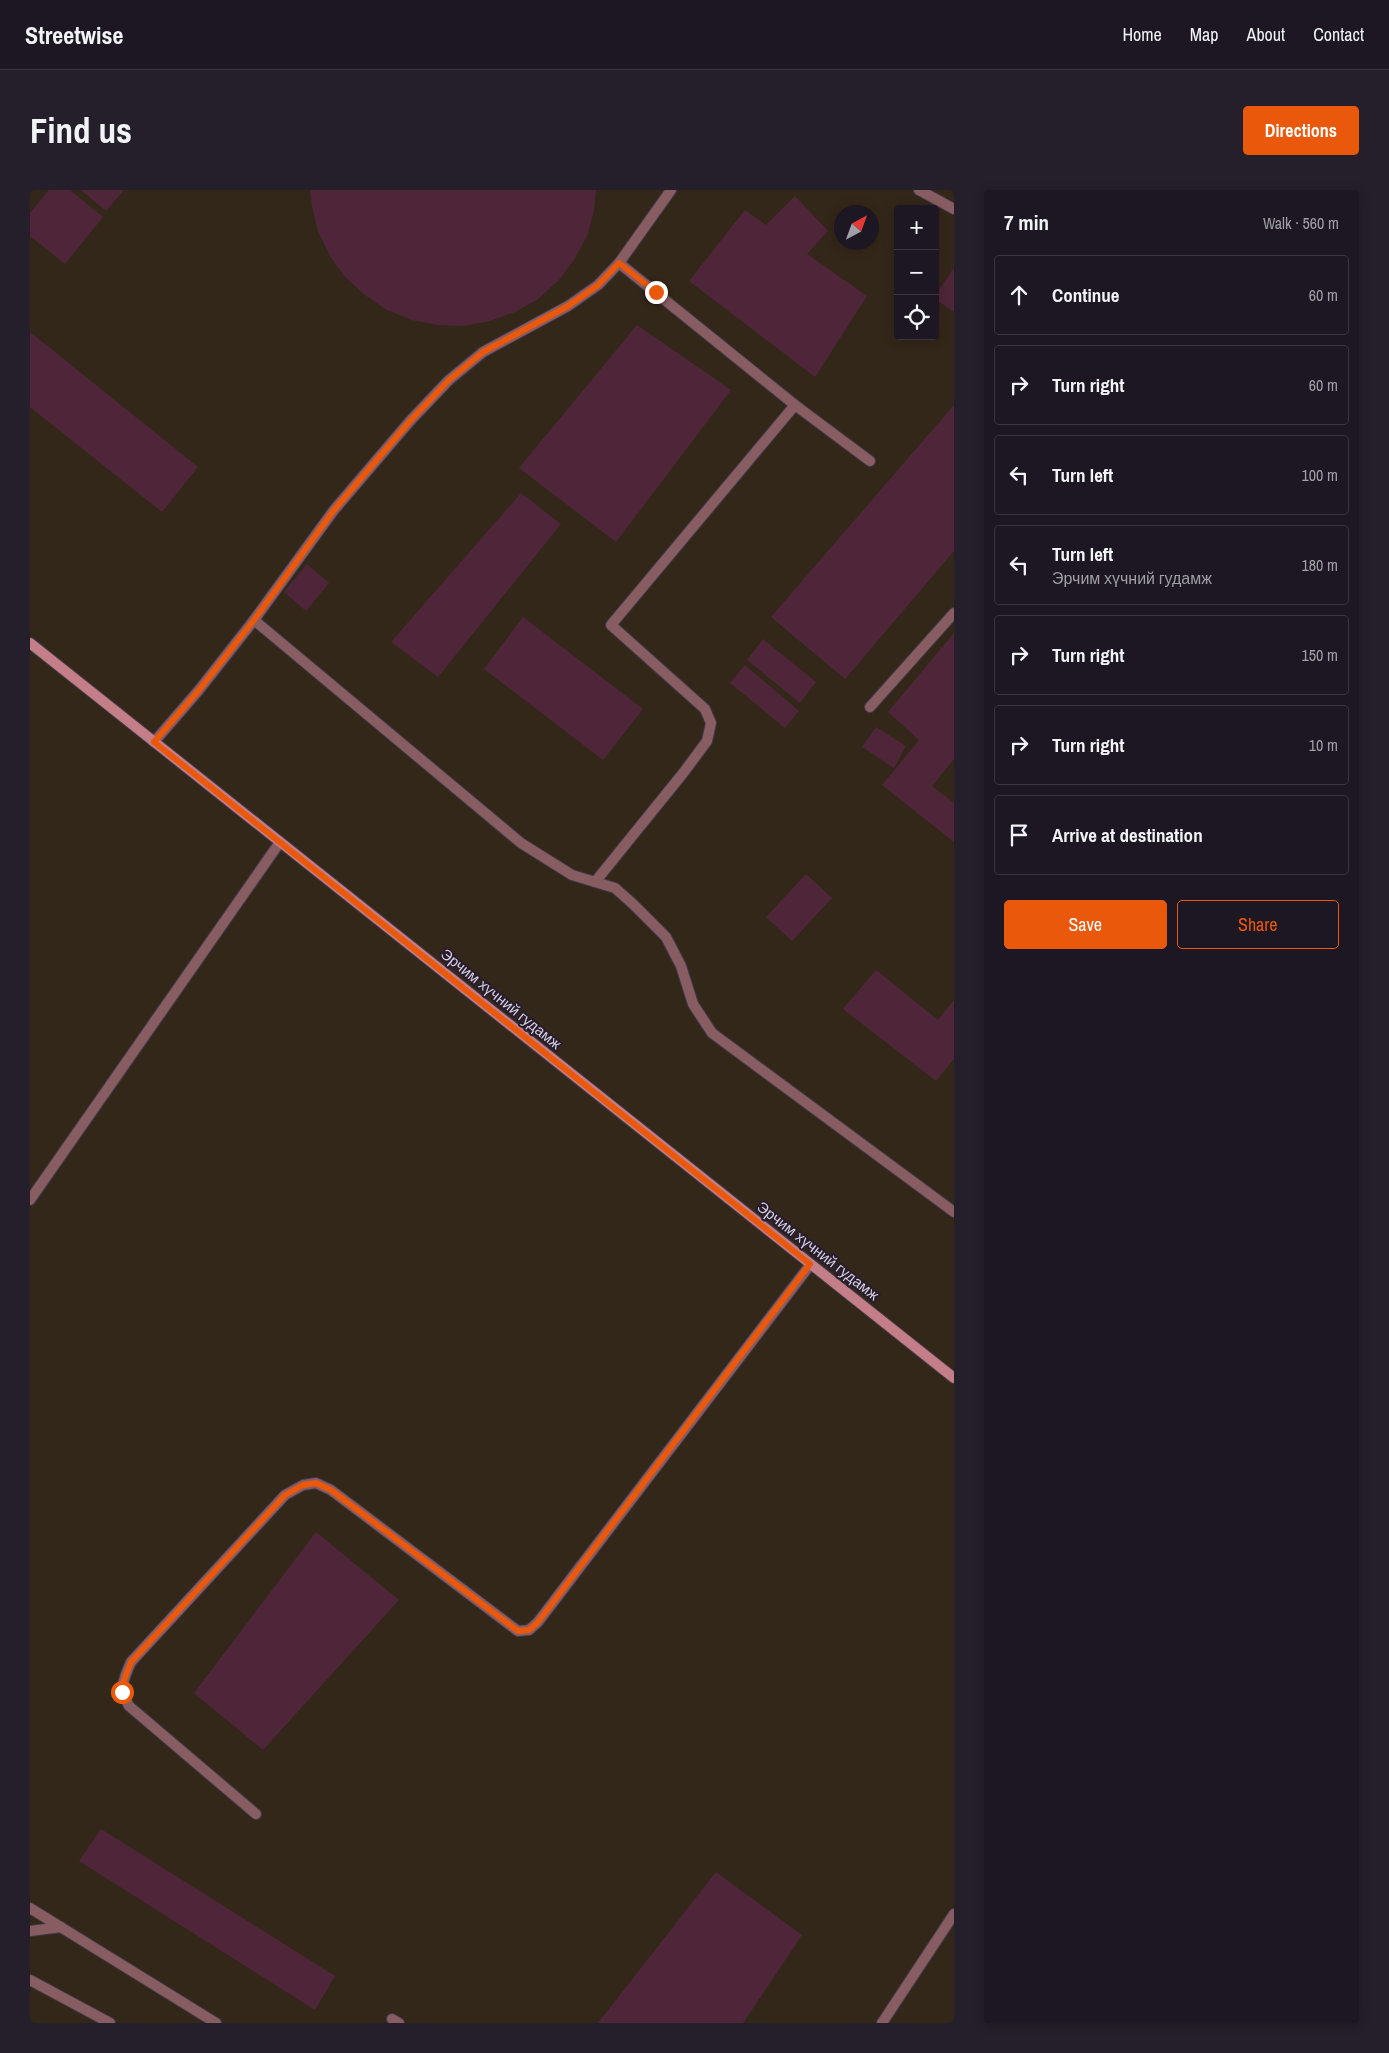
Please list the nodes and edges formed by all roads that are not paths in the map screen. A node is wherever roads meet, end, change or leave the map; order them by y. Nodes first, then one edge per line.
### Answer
1 (671, 190) edge
2 (919, 190) edge
3 (954, 209) edge
4 (619, 263) junction
5 (795, 405) junction
6 (870, 461) dead end
7 (954, 613) edge
8 (254, 620) junction
9 (30, 643) edge
10 (870, 707) dead end
11 (154, 742) junction
12 (280, 842) junction
13 (595, 882) junction
14 (30, 1200) edge
15 (954, 1212) edge
16 (810, 1264) junction
17 (954, 1378) edge
18 (256, 1814) dead end
19 (30, 1908) edge
20 (954, 1914) edge
21 (61, 1927) junction
22 (30, 1931) edge
23 (30, 1980) edge
24 (110, 2023) edge
25 (216, 2023) edge
26 (882, 2023) edge

1 - 4 street
2 - 3 street
4 - 5 street
4 - 8 street
5 - 6 street
5 - 13 street
7 - 10 street
8 - 11 street
8 - 13 street
9 - 11 main road, Эрчим хүчний гудамж
11 - 12 main road, Эрчим хүчний гудамж
12 - 14 street
12 - 16 main road, Эрчим хүчний гудамж
13 - 15 street
16 - 17 main road, Эрчим хүчний гудамж
16 - 18 street
19 - 21 street
20 - 26 street
21 - 22 street
21 - 25 street
23 - 24 street

